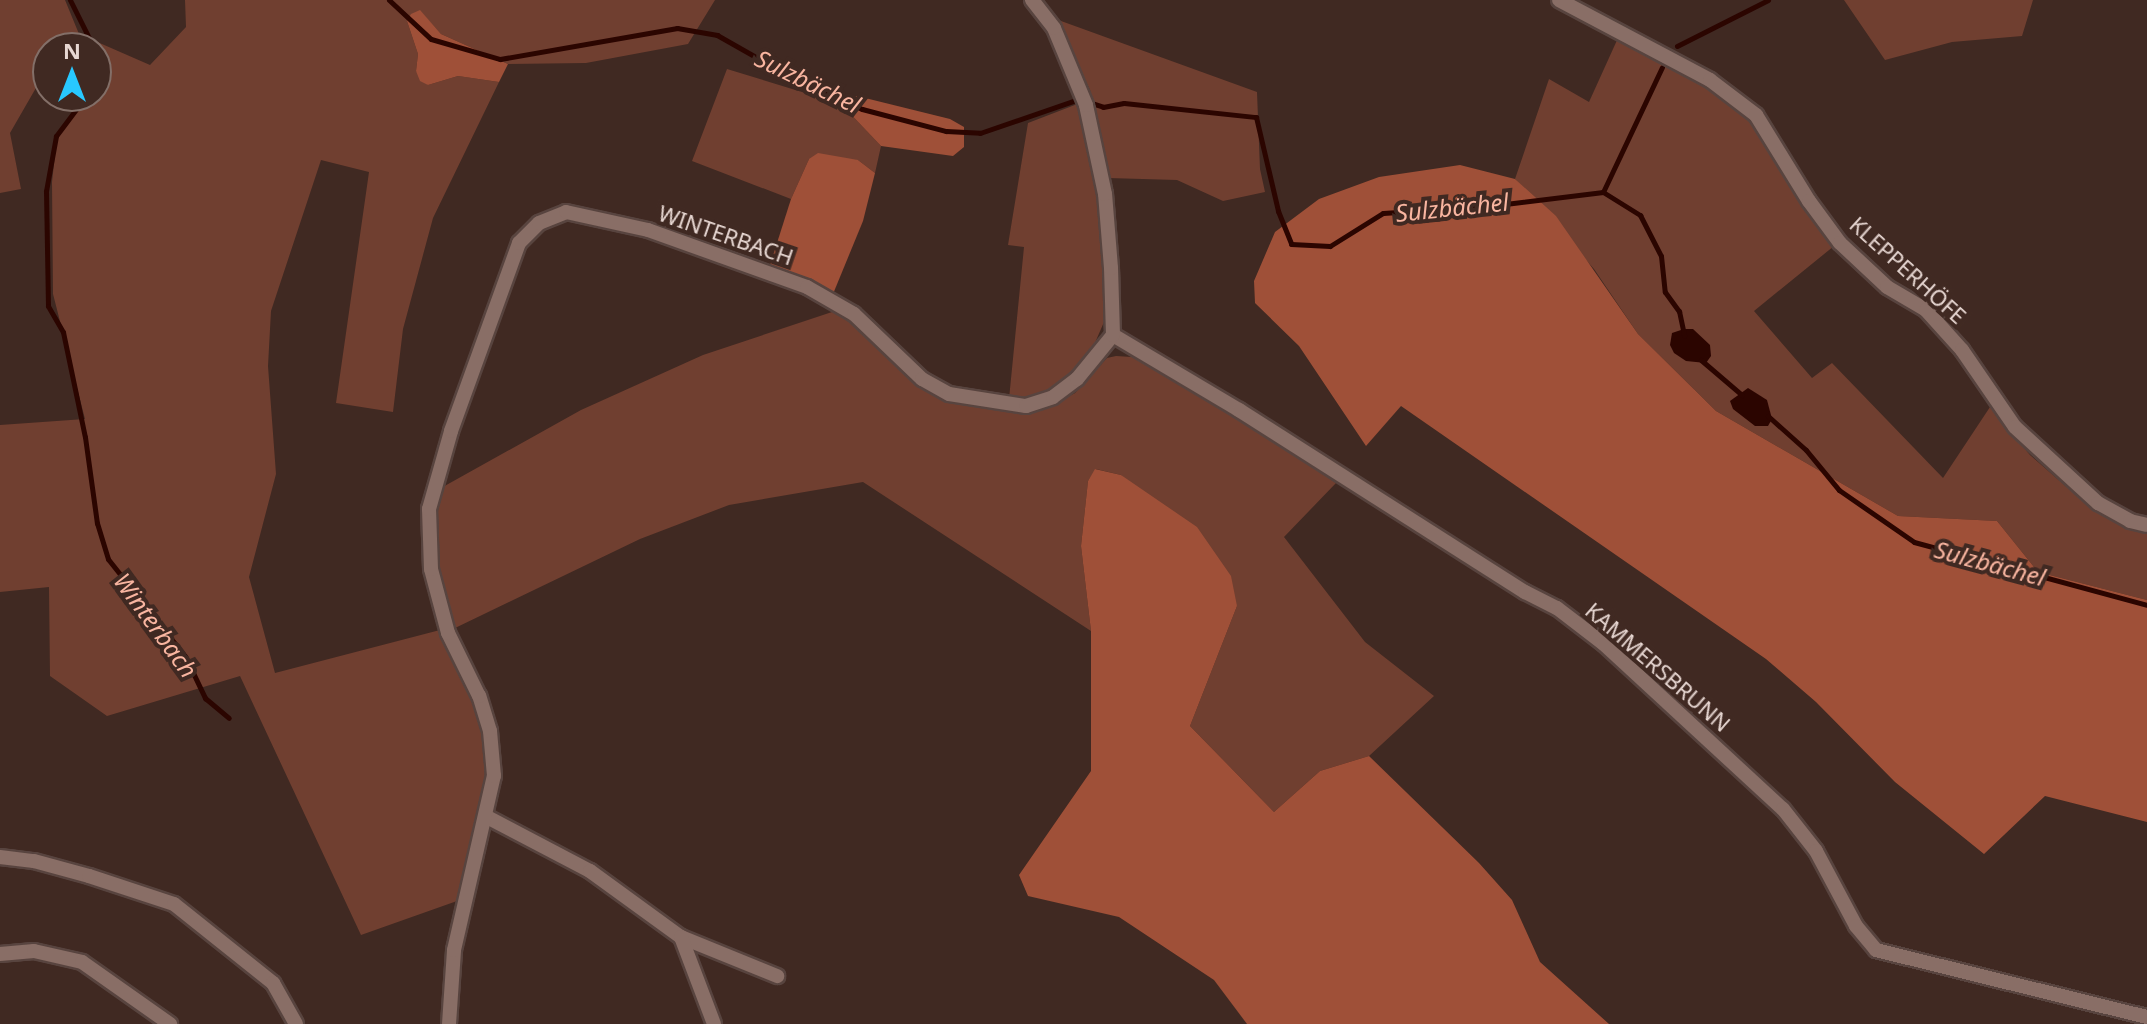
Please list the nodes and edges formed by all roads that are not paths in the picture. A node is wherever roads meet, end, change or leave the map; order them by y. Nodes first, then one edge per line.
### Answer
1 (1032, 0) edge
2 (1559, 0) edge
3 (1113, 335) junction
4 (2147, 525) edge
5 (487, 817) junction
6 (0, 857) edge
7 (681, 937) junction
8 (0, 954) edge
9 (777, 976) dead end
10 (2147, 1017) edge
11 (170, 1024) edge
12 (296, 1024) edge
13 (449, 1024) edge
14 (714, 1024) edge

1 - 3 street
2 - 4 street, KLEPPERHÖFE
3 - 5 street, WINTERBACH
3 - 10 street, KAMMERSBRUNN
5 - 7 street
5 - 13 street, WINTERBACH
6 - 12 street
7 - 9 street
7 - 14 street
8 - 11 street

